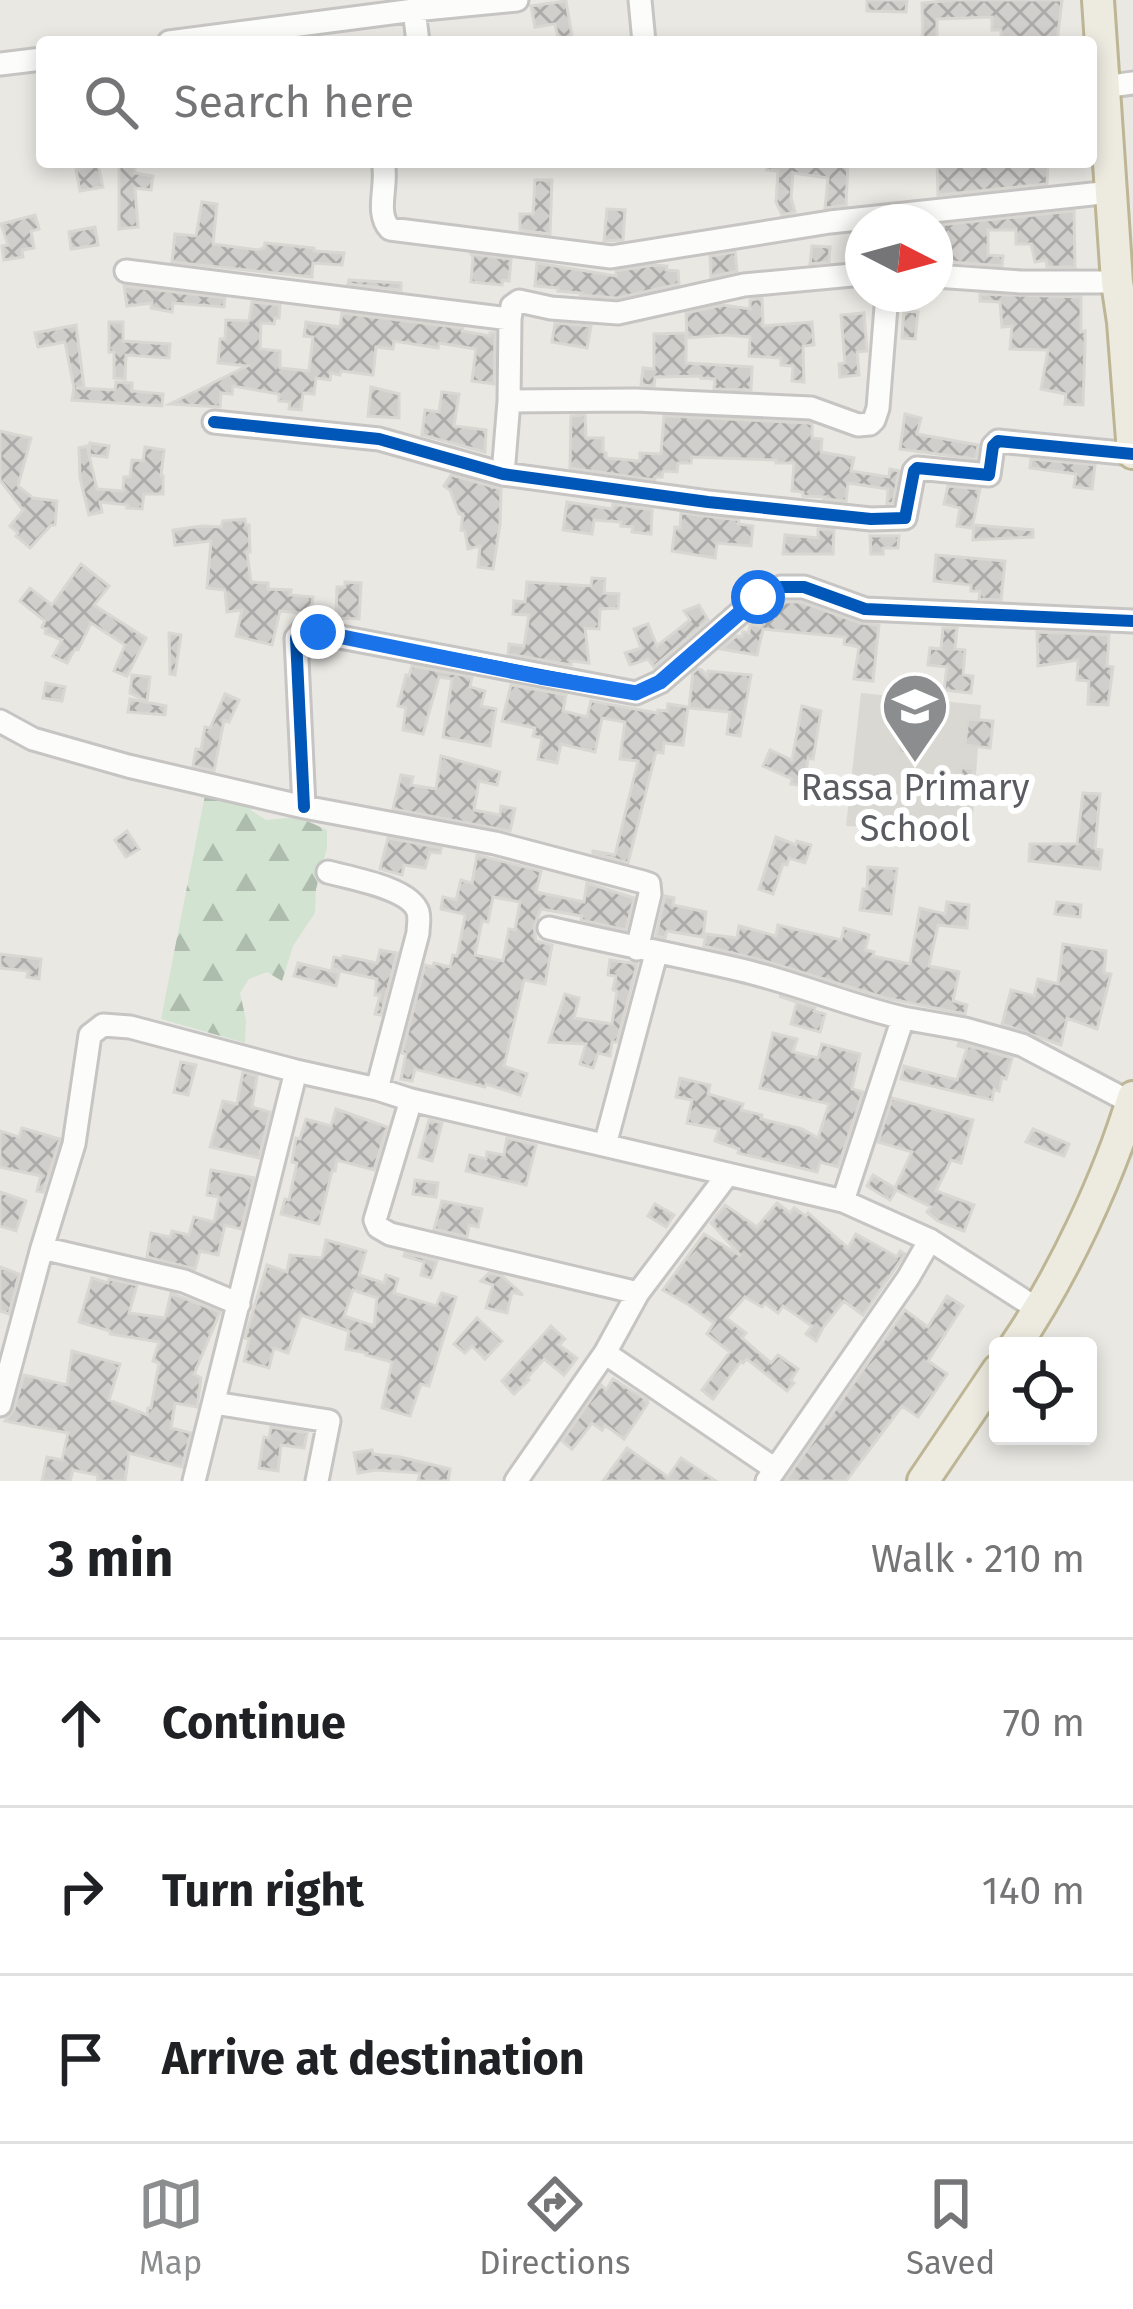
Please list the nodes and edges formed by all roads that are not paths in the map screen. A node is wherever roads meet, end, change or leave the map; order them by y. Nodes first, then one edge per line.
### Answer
1 (517, 0) edge
2 (640, 0) edge
3 (1098, 0) edge
4 (414, 10) junction
5 (215, 36) edge
6 (417, 36) edge
7 (643, 36) edge
8 (36, 59) edge
9 (0, 64) edge
10 (1119, 85) edge
11 (385, 168) edge
12 (1111, 192) junction
13 (126, 271) dead end
14 (845, 276) edge
15 (953, 277) edge
16 (1117, 282) junction
17 (886, 312) edge
18 (510, 320) junction
19 (1128, 324) edge
20 (509, 401) junction
21 (214, 422) dead end
22 (1133, 453) edge
23 (503, 474) junction
24 (1133, 621) edge
25 (0, 721) edge
26 (304, 807) junction
27 (328, 872) dead end
28 (549, 928) dead end
29 (647, 951) junction
30 (903, 1018) junction
31 (296, 1071) junction
32 (377, 1089) junction
33 (411, 1100) junction
34 (1132, 1100) edge
35 (605, 1144) junction
36 (728, 1174) junction
37 (843, 1201) junction
38 (930, 1240) junction
39 (42, 1248) junction
40 (638, 1293) junction
41 (238, 1304) junction
42 (1039, 1310) junction
43 (1021, 1337) edge
44 (605, 1353) junction
45 (989, 1383) edge
46 (214, 1403) junction
47 (0, 1405) edge
48 (771, 1475) edge
49 (194, 1481) edge
50 (317, 1481) edge
51 (515, 1481) edge
52 (922, 1481) edge

1 - 4 street
2 - 7 street
3 - 10 highway
4 - 5 street
4 - 6 street
8 - 9 street
10 - 12 highway
11 - 12 street
12 - 16 highway
13 - 18 street
14 - 18 street
15 - 16 street
16 - 19 highway
17 - 20 street
18 - 20 street
19 - 22 highway
20 - 23 street
21 - 23 street
22 - 23 street
24 - 26 street
25 - 26 street
26 - 29 street
27 - 32 street
28 - 29 street
29 - 30 street
29 - 35 street
30 - 34 street
30 - 37 street
31 - 32 street
31 - 39 street
31 - 41 street
32 - 33 street
33 - 35 street
33 - 40 street
34 - 42 highway
35 - 36 street
36 - 37 street
36 - 40 street
37 - 38 street
38 - 42 street
38 - 48 street
39 - 41 street
39 - 47 street
40 - 44 street
41 - 46 street
42 - 43 highway
44 - 48 street
44 - 51 street
45 - 52 highway
46 - 49 street
46 - 50 street

